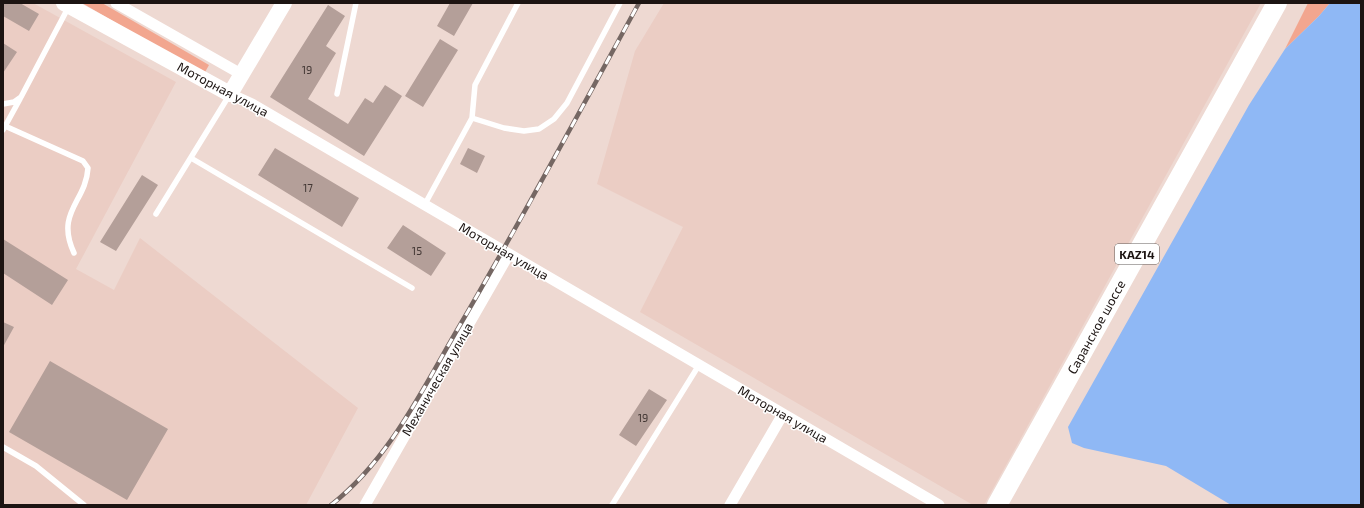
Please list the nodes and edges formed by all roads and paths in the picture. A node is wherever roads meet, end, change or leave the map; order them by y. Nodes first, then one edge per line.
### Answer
1 (116, 3) edge
2 (356, 3) edge
3 (518, 3) edge
4 (620, 3) edge
5 (1277, 3) edge
6 (66, 4) edge
7 (281, 4) edge
8 (242, 74) junction
9 (230, 94) junction
10 (337, 94) dead end
11 (21, 97) junction
12 (3, 104) edge
13 (472, 118) junction
14 (4, 128) edge
15 (191, 158) junction
16 (425, 204) junction
17 (156, 214) dead end
18 (74, 253) dead end
19 (509, 254) junction
20 (412, 288) dead end
21 (699, 365) junction
22 (783, 414) junction
23 (3, 447) edge
24 (84, 505) edge
25 (365, 505) edge
26 (612, 505) edge
27 (730, 505) edge
28 (939, 505) edge
29 (997, 505) edge

1 - 8 street, Моторная улица
2 - 10 lane
3 - 13 lane
4 - 13 lane
5 - 29 highway, Саранское шоссе / KAZ14
6 - 9 street, Моторная улица
6 - 11 lane
7 - 8 street
8 - 9 street
9 - 15 lane
9 - 16 street, Моторная улица
11 - 12 lane
11 - 14 lane
13 - 16 lane
14 - 18 lane
15 - 17 lane
15 - 20 lane
16 - 19 street, Моторная улица
19 - 21 street, Моторная улица
19 - 25 street, Механическая улица
21 - 22 street, Моторная улица
21 - 26 lane
22 - 27 street
22 - 28 street, Моторная улица
23 - 24 lane

